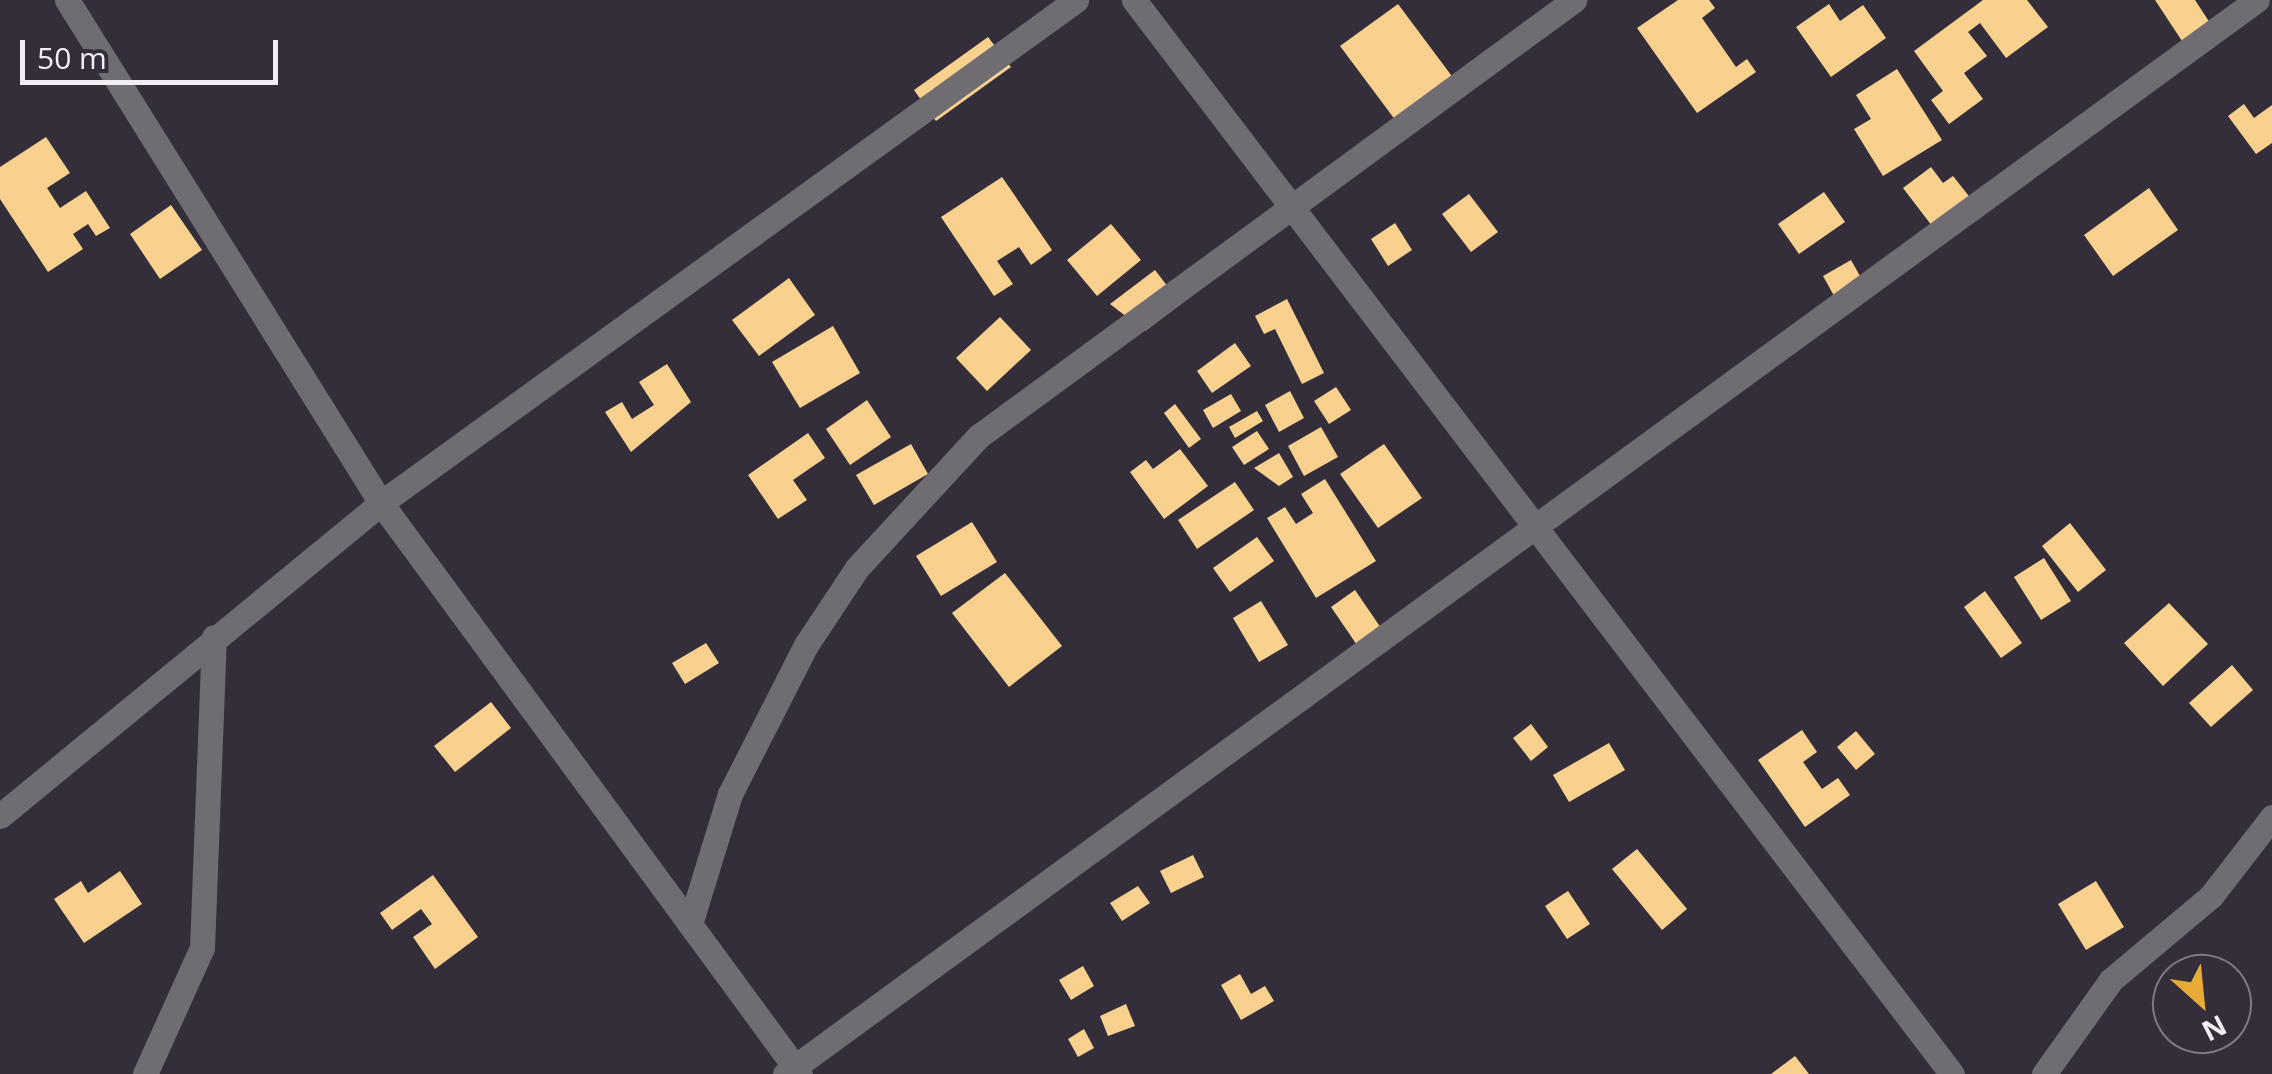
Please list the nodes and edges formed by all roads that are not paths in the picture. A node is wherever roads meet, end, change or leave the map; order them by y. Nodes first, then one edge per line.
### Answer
1 (67, 0) edge
2 (1076, 0) edge
3 (1134, 0) edge
4 (1574, 0) edge
5 (2257, 0) edge
6 (1289, 209) junction
7 (380, 503) junction
8 (1535, 527) junction
9 (214, 637) junction
10 (0, 816) edge
11 (2272, 818) edge
12 (690, 924) junction
13 (793, 1072) edge
14 (145, 1074) edge
15 (1952, 1074) edge
16 (2044, 1074) edge

1 - 7 street
2 - 7 street
3 - 6 street
4 - 6 street
5 - 8 street
6 - 8 street
6 - 12 street
7 - 9 street
7 - 12 street
8 - 13 street
8 - 15 street
9 - 10 street
9 - 14 street
11 - 16 street
12 - 13 street

